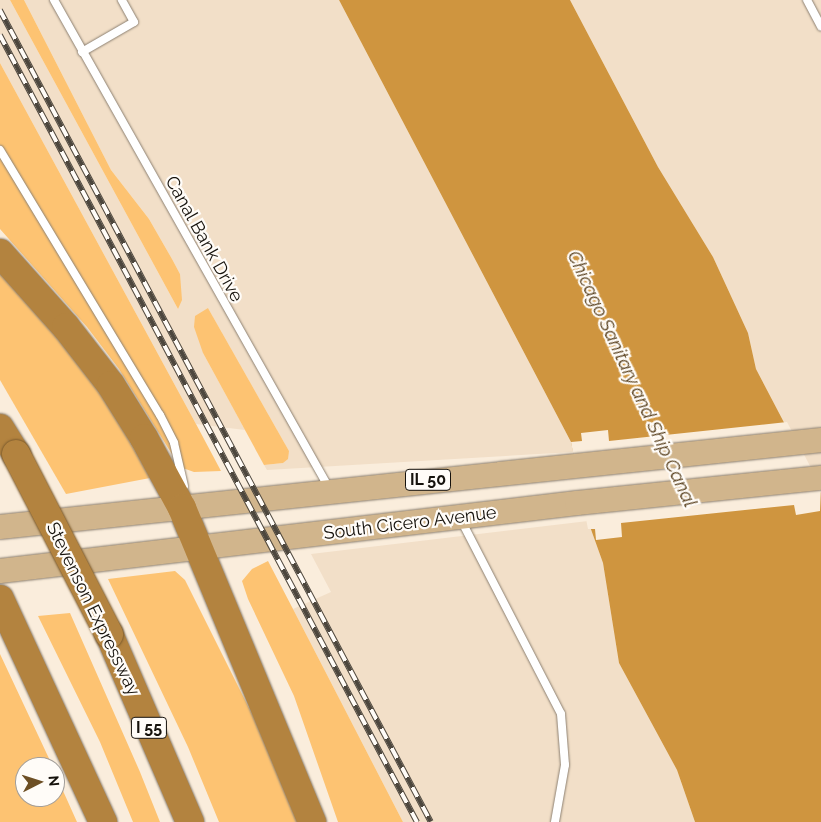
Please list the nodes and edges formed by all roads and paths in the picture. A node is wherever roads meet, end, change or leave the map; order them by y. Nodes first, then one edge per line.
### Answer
1 (54, 0) edge
2 (122, 0) edge
3 (807, 0) edge
4 (821, 26) edge
5 (82, 52) junction
6 (0, 150) edge
7 (0, 253) edge
8 (0, 428) edge
9 (821, 440) edge
10 (821, 478) edge
11 (330, 491) junction
12 (186, 508) junction
13 (460, 517) junction
14 (0, 527) edge
15 (199, 549) junction
16 (0, 571) edge
17 (0, 599) edge
18 (103, 822) edge
19 (190, 822) edge
20 (312, 822) edge
21 (555, 822) edge

1 - 5 lane, Canal Bank Drive
2 - 5 lane
3 - 4 lane
5 - 11 lane, Canal Bank Drive
6 - 12 lane
7 - 12 highway
8 - 19 highway, Stevenson Expressway / I 55, bridge
9 - 11 main road, IL 50
10 - 13 main road, South Cicero Avenue / IL 50
11 - 12 main road, IL 50
12 - 14 main road, IL 50
12 - 15 highway
13 - 15 main road, South Cicero Avenue / IL 50
13 - 21 lane
15 - 16 main road, South Cicero Avenue / IL 50
15 - 20 highway
17 - 18 highway

